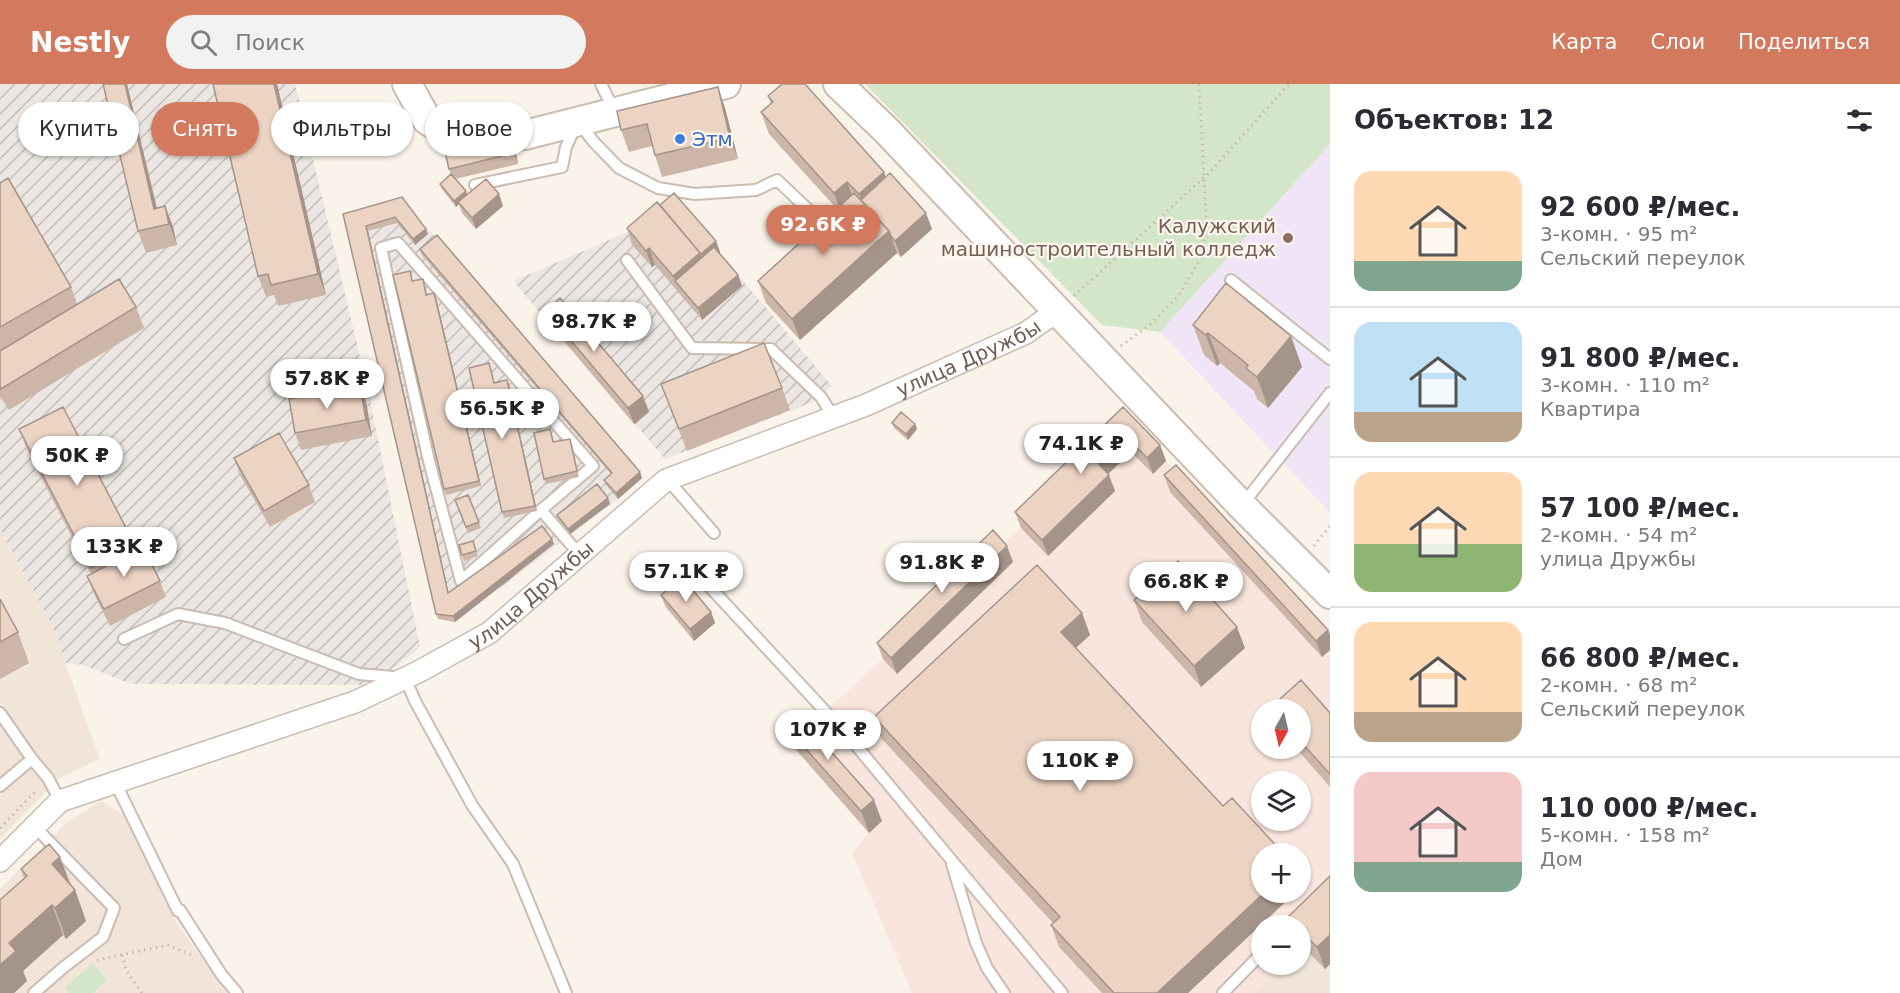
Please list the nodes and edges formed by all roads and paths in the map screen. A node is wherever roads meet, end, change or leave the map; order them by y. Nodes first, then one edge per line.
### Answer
1 (407, 84) edge
2 (601, 84) edge
3 (726, 84) edge
4 (837, 84) edge
5 (1199, 84) edge
6 (1289, 84) edge
7 (668, 92) edge
8 (615, 112) junction
9 (578, 121) junction
10 (1203, 179) junction
11 (475, 185) edge
12 (815, 216) dead end
13 (627, 260) dead end
14 (1231, 280) dead end
15 (1057, 311) junction
16 (1330, 359) edge
17 (1103, 360) junction
18 (1330, 393) edge
19 (834, 418) junction
20 (668, 480) junction
21 (1242, 506) junction
22 (540, 510) junction
23 (714, 533) dead end
24 (580, 555) junction
25 (696, 572) dead end
26 (1330, 594) edge
27 (124, 639) dead end
28 (405, 678) junction
29 (0, 714) edge
30 (32, 759) junction
31 (48, 778) junction
32 (115, 782) junction
33 (0, 786) edge
34 (60, 801) junction
35 (34, 826) junction
36 (0, 828) edge
37 (950, 858) junction
38 (0, 861) edge
39 (122, 955) junction
40 (194, 956) dead end
41 (1251, 964) edge
42 (63, 967) junction
43 (34, 993) edge
44 (142, 993) edge
45 (237, 993) edge
46 (566, 993) edge
47 (1004, 993) edge
48 (1062, 993) edge
49 (1223, 993) edge

1 - 9 street
2 - 8 lane
3 - 7 street
4 - 15 street
5 - 10 path
6 - 10 path
7 - 8 street
8 - 9 street
9 - 11 lane
9 - 12 lane
10 - 15 path
10 - 17 path
13 - 19 lane
14 - 16 lane
15 - 17 street
15 - 19 street, улица Дружбы
17 - 21 street
18 - 21 lane
19 - 20 street, улица Дружбы
20 - 23 lane
20 - 24 street, улица Дружбы
21 - 26 street
22 - 22 lane
22 - 24 lane
24 - 28 street, улица Дружбы
25 - 37 lane
27 - 28 lane
28 - 32 street, улица Дружбы
28 - 46 lane
29 - 30 lane
30 - 31 lane
30 - 33 lane
31 - 34 lane
31 - 36 path
32 - 34 street, улица Дружбы
32 - 45 lane
34 - 35 street, улица Дружбы
35 - 38 street, улица Дружбы
35 - 42 lane
37 - 47 lane
37 - 48 lane
39 - 40 path
39 - 42 path
39 - 44 path
41 - 49 lane
42 - 43 lane

